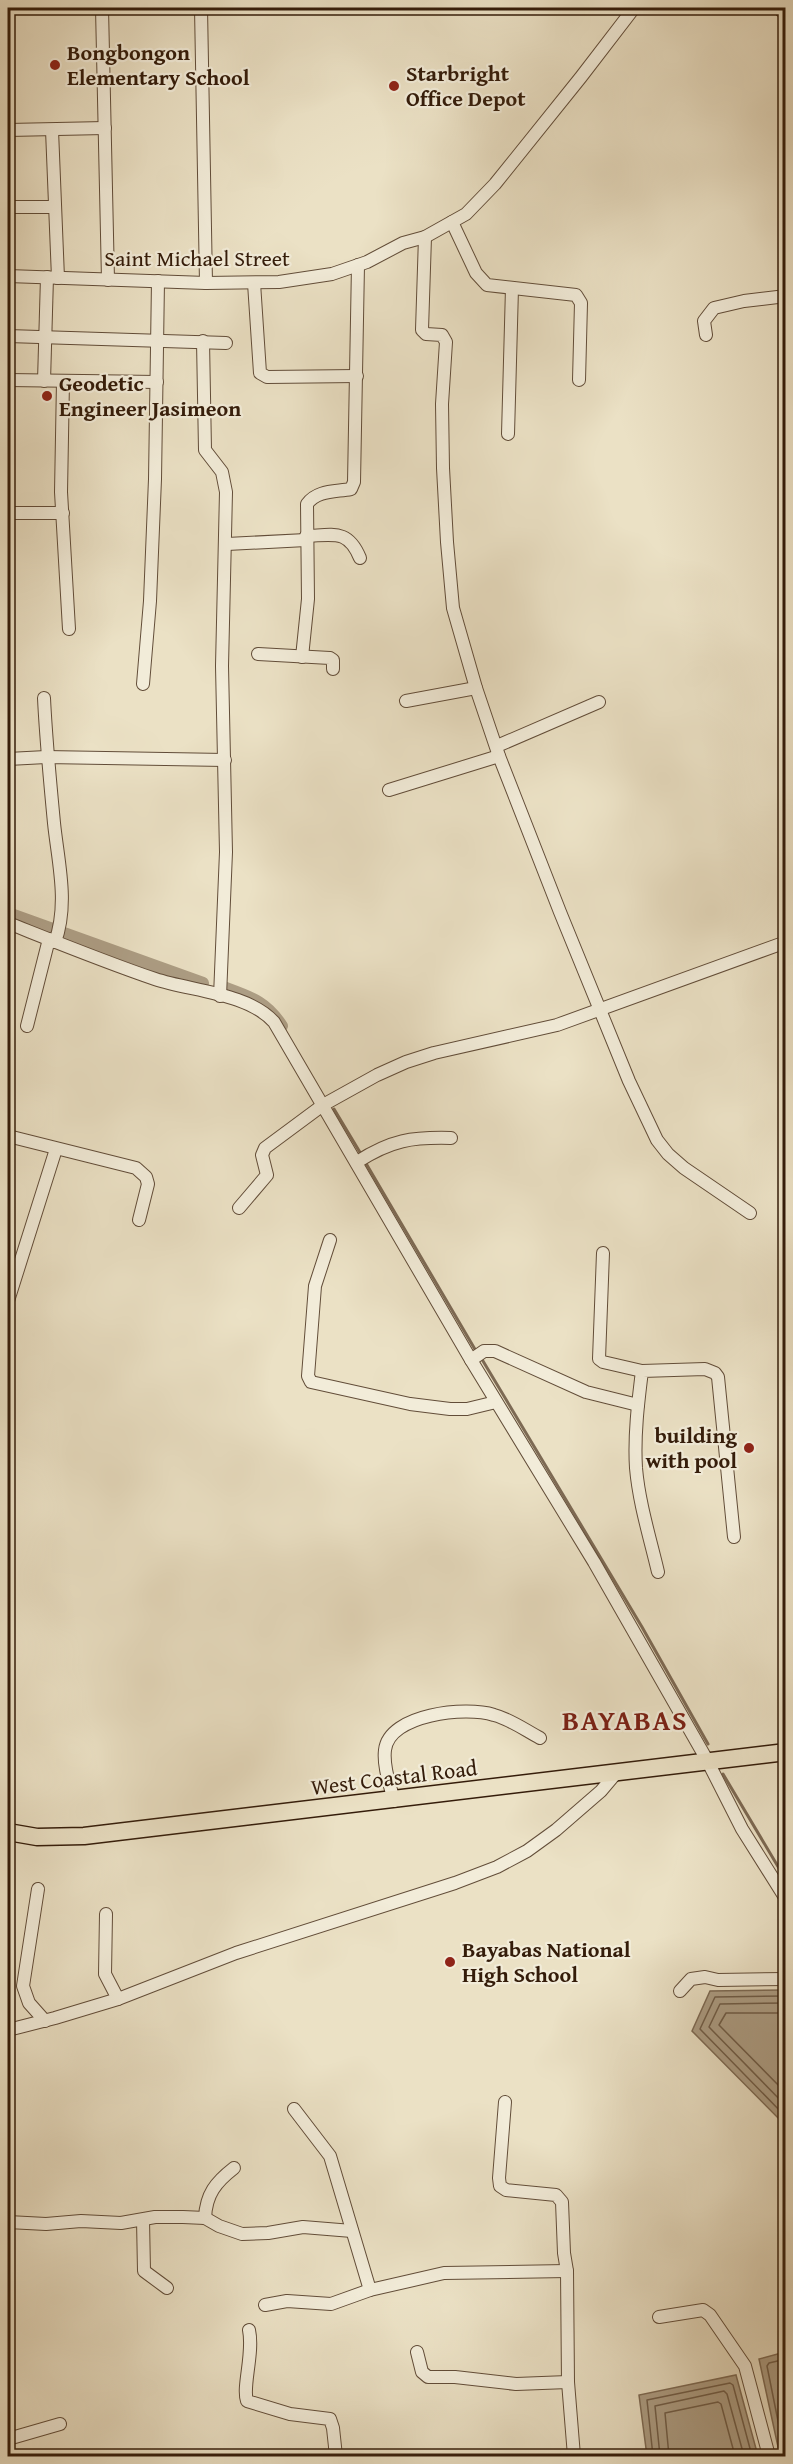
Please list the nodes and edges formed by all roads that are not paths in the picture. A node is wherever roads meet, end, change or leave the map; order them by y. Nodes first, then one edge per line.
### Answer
1 (102, 8) edge
2 (201, 8) edge
3 (633, 8) edge
4 (105, 128) junction
5 (8, 130) edge
6 (52, 130) junction
7 (8, 207) edge
8 (54, 207) junction
9 (452, 222) junction
10 (425, 237) junction
11 (358, 265) junction
12 (8, 276) edge
13 (52, 278) junction
14 (108, 280) junction
15 (158, 281) junction
16 (254, 282) junction
17 (206, 283) junction
18 (513, 288) junction
19 (786, 296) edge
20 (706, 335) dead end
21 (8, 336) edge
22 (45, 337) junction
23 (157, 341) junction
24 (204, 341) junction
25 (226, 343) dead end
26 (357, 376) junction
27 (8, 380) edge
28 (579, 380) dead end
29 (44, 381) junction
30 (63, 381) junction
31 (157, 382) junction
32 (508, 434) dead end
33 (8, 513) edge
34 (63, 513) junction
35 (306, 538) junction
36 (227, 544) junction
37 (360, 558) dead end
38 (69, 629) dead end
39 (258, 654) dead end
40 (302, 657) junction
41 (333, 669) dead end
42 (143, 684) dead end
43 (476, 688) junction
44 (44, 698) dead end
45 (406, 701) dead end
46 (599, 702) dead end
47 (498, 751) junction
48 (46, 757) junction
49 (8, 759) edge
50 (225, 760) junction
51 (389, 790) dead end
52 (8, 923) edge
53 (55, 937) junction
54 (786, 942) edge
55 (220, 996) junction
56 (600, 1009) junction
57 (27, 1026) dead end
58 (323, 1105) junction
59 (8, 1136) edge
60 (452, 1138) dead end
61 (57, 1149) junction
62 (362, 1158) junction
63 (239, 1208) dead end
64 (750, 1213) dead end
65 (139, 1220) dead end
66 (330, 1240) dead end
67 (603, 1253) dead end
68 (8, 1301) edge
69 (477, 1356) junction
70 (642, 1371) junction
71 (496, 1401) junction
72 (638, 1405) junction
73 (734, 1538) dead end
74 (658, 1572) dead end
75 (540, 1738) dead end
76 (786, 1752) edge
77 (707, 1760) junction
78 (617, 1772) junction
79 (394, 1801) junction
80 (8, 1832) edge
81 (38, 1889) dead end
82 (786, 1899) edge
83 (106, 1914) dead end
84 (786, 1979) edge
85 (680, 1991) dead end
86 (118, 1999) junction
87 (45, 2021) junction
88 (8, 2030) edge
89 (505, 2102) dead end
90 (294, 2109) dead end
91 (234, 2168) dead end
92 (205, 2218) junction
93 (143, 2220) junction
94 (8, 2222) edge
95 (352, 2231) junction
96 (567, 2271) junction
97 (167, 2288) dead end
98 (370, 2290) junction
99 (265, 2305) dead end
100 (659, 2317) dead end
101 (249, 2330) dead end
102 (417, 2352) dead end
103 (567, 2382) junction
104 (60, 2424) dead end
105 (8, 2439) edge
106 (336, 2457) edge
107 (574, 2457) edge
108 (769, 2457) edge

1 - 4 street
2 - 17 street
3 - 9 street, Saint Michael Street
4 - 6 street
4 - 14 street
5 - 6 street
6 - 8 street
7 - 8 street
8 - 13 street
9 - 10 street, Saint Michael Street
9 - 18 street
10 - 11 street, Saint Michael Street
10 - 43 street
11 - 16 street, Saint Michael Street
11 - 26 street
12 - 13 street, Saint Michael Street
13 - 14 street, Saint Michael Street
13 - 22 street
14 - 15 street, Saint Michael Street
15 - 17 street, Saint Michael Street
15 - 23 street
16 - 17 street, Saint Michael Street
16 - 26 street
18 - 28 street
18 - 32 street
19 - 20 street
21 - 22 street
22 - 23 street
22 - 29 street
23 - 24 street
23 - 31 street
24 - 25 street
24 - 36 street
26 - 35 street
27 - 29 street
29 - 30 street
30 - 31 street
30 - 34 street
31 - 42 street
33 - 34 street
34 - 38 street
35 - 36 street
35 - 37 street
35 - 40 street
36 - 50 street
39 - 40 street
40 - 41 street
43 - 45 street
43 - 47 street
44 - 48 street
46 - 47 street
47 - 51 street
47 - 56 street
48 - 49 street
48 - 50 street
48 - 53 street
50 - 55 street
52 - 53 street
53 - 55 street
53 - 57 street
54 - 56 street
55 - 58 street
56 - 58 street
56 - 64 street
58 - 62 street
58 - 63 street
59 - 61 street
60 - 62 street
61 - 65 street
61 - 68 street
62 - 69 street
66 - 71 street
67 - 70 street
69 - 71 street
69 - 72 street
70 - 72 street
70 - 73 street
71 - 77 street
72 - 74 street
75 - 79 street
76 - 77 main road, West Coastal Road
77 - 78 main road, West Coastal Road
77 - 82 street
78 - 79 main road, West Coastal Road
78 - 86 street
79 - 80 main road, West Coastal Road
81 - 87 street
83 - 86 street
84 - 85 street
86 - 87 street
87 - 88 street
89 - 96 street
90 - 95 street
91 - 92 street
92 - 93 street
92 - 95 street
93 - 94 street
93 - 97 street
95 - 98 street
96 - 98 street
96 - 103 street
98 - 99 street
100 - 108 street
101 - 106 street
102 - 103 street
103 - 107 street
104 - 105 street

